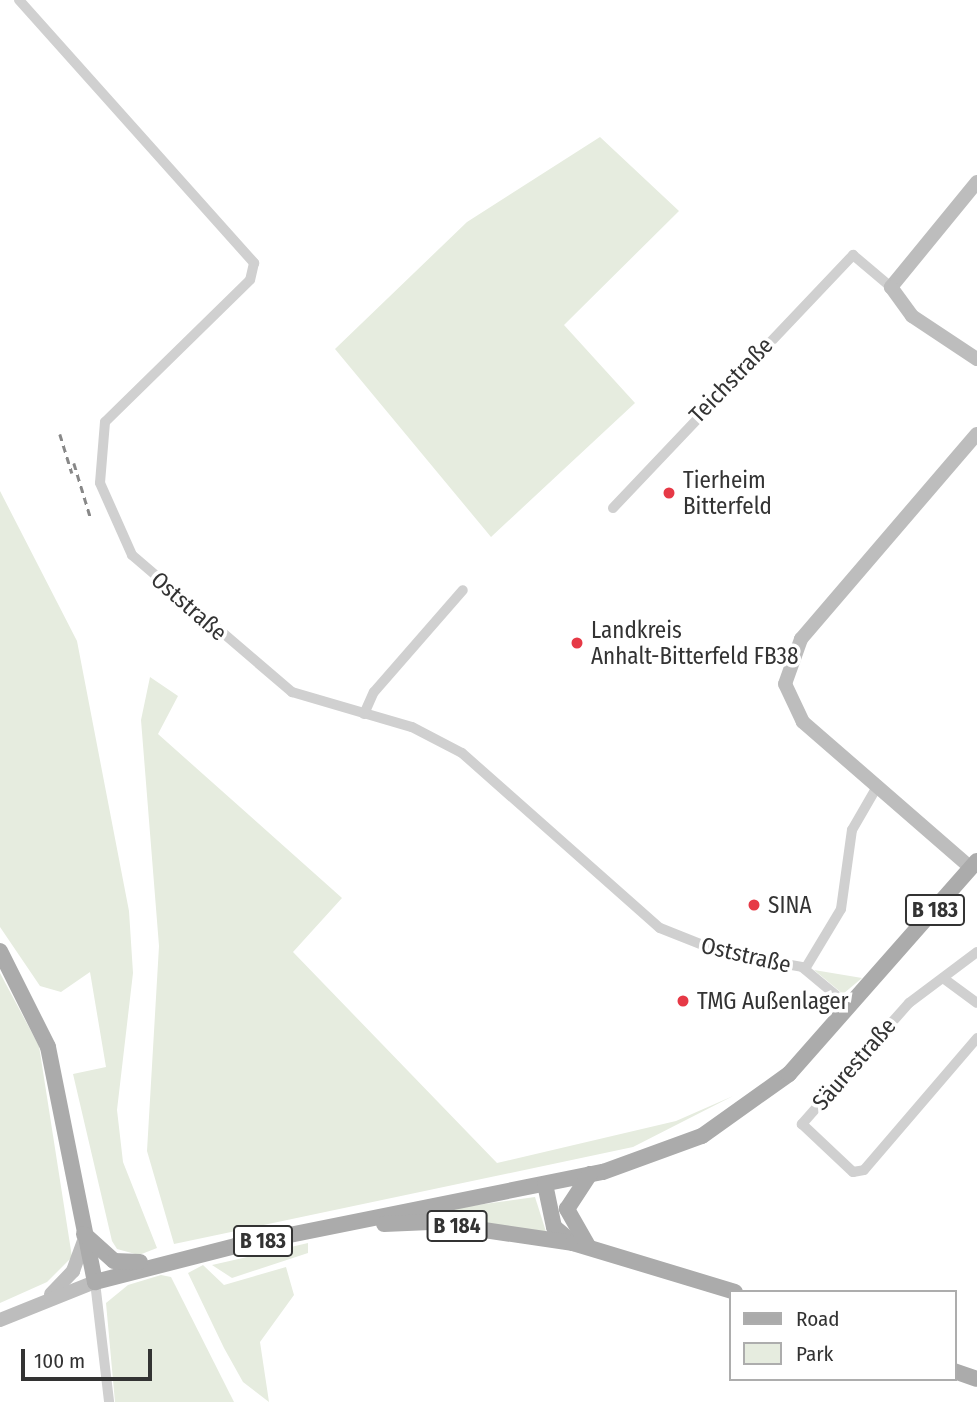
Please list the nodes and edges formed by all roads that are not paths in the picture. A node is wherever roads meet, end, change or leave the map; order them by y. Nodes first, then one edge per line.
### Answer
1 (19, 0) edge
2 (977, 183) edge
3 (891, 287) junction
4 (977, 359) edge
5 (977, 434) edge
6 (613, 508) dead end
7 (463, 590) dead end
8 (364, 714) junction
9 (878, 785) junction
10 (975, 867) edge
11 (0, 951) edge
12 (977, 952) edge
13 (805, 969) junction
14 (943, 978) junction
15 (977, 1003) edge
16 (850, 1007) junction
17 (977, 1038) edge
18 (590, 1174) junction
19 (545, 1184) junction
20 (340, 1225) junction
21 (85, 1236) junction
22 (580, 1245) junction
23 (154, 1265) junction
24 (96, 1282) junction
25 (729, 1290) edge
26 (46, 1300) junction
27 (0, 1320) edge
28 (956, 1372) edge
29 (977, 1379) edge
30 (109, 1402) edge

1 - 8 street, Oststraße
2 - 3 street
3 - 4 street
3 - 6 street, Teichstraße
5 - 9 street
7 - 8 street
8 - 13 street, Oststraße
9 - 10 street
9 - 13 street
10 - 16 main road, B 183
11 - 21 main road
12 - 14 street, Säurestraße
13 - 16 street, Oststraße
14 - 15 street
14 - 17 street, Säurestraße
16 - 18 main road, B 183
18 - 19 main road, B 183
18 - 22 main road
19 - 20 main road, B 183
19 - 22 main road
20 - 22 main road, B 184
20 - 23 main road, B 183
21 - 23 main road, B 183
21 - 24 main road
21 - 26 street
22 - 25 main road, B 184
23 - 24 main road, B 183
24 - 26 street
24 - 30 street
26 - 27 street
28 - 29 main road

